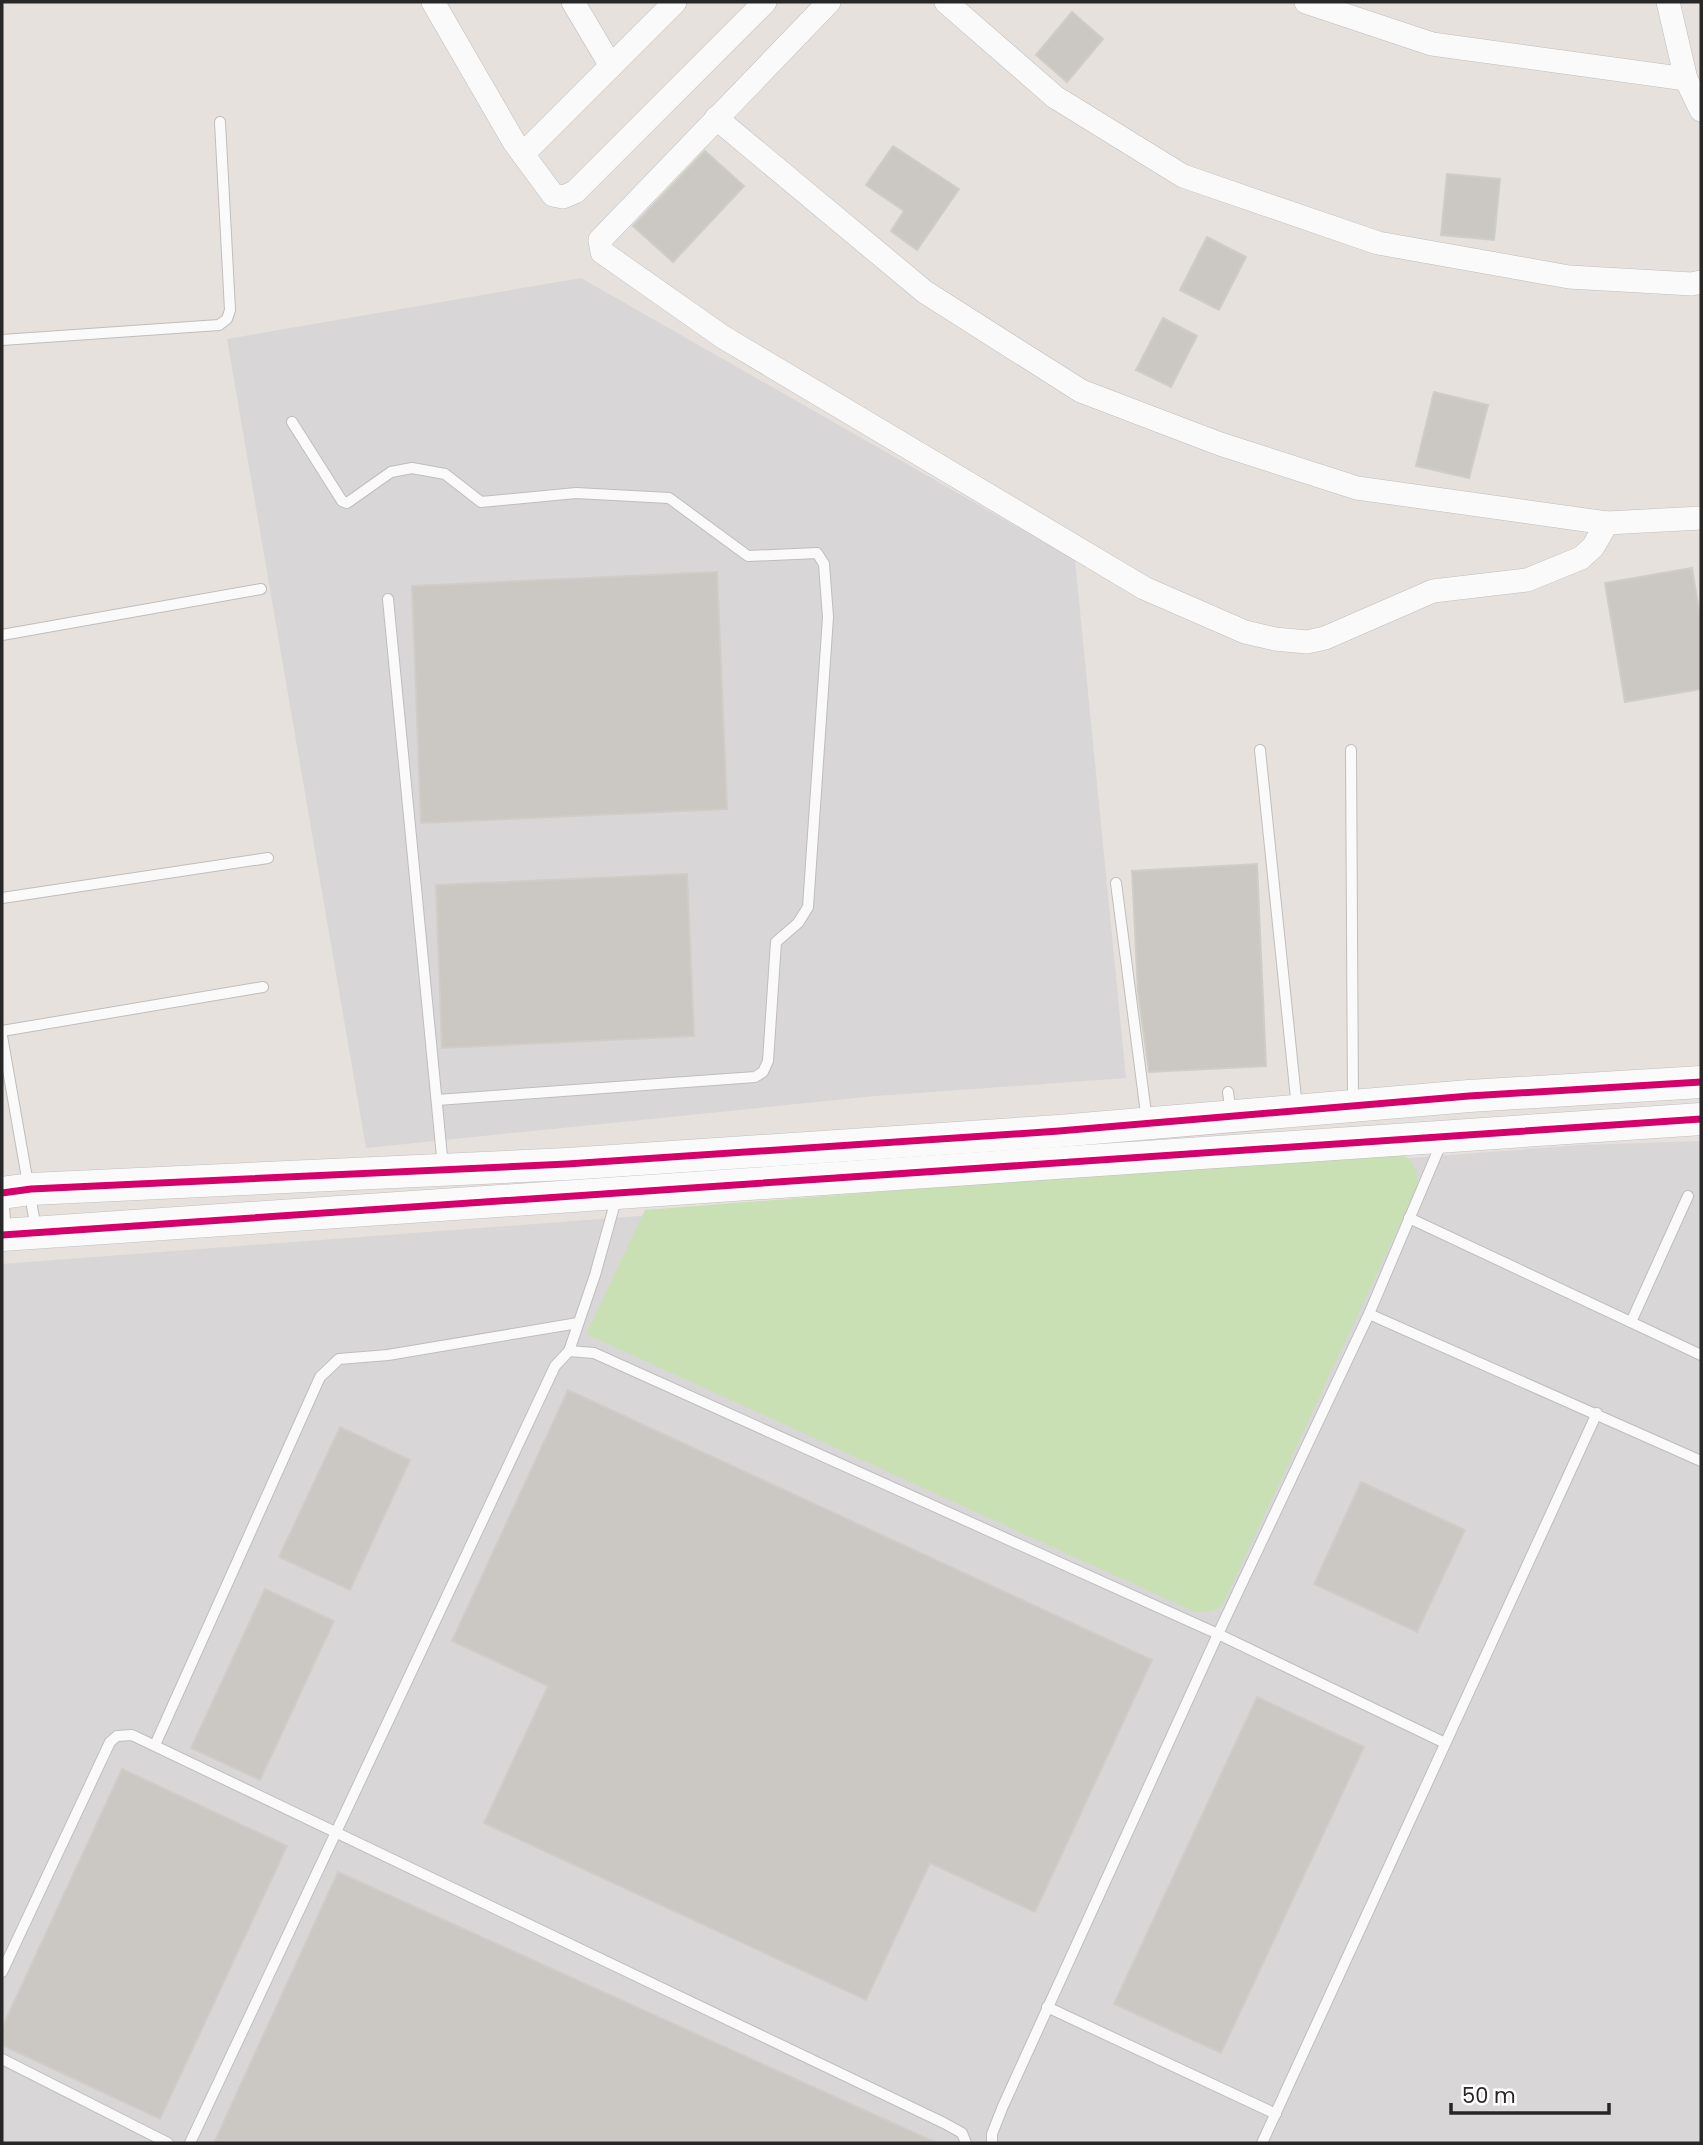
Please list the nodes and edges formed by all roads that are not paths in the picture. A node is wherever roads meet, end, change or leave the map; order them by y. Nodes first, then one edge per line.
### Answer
1 (433, 2) edge
2 (573, 2) edge
3 (675, 2) edge
4 (765, 2) edge
5 (830, 2) edge
6 (946, 2) edge
7 (1306, 2) edge
8 (1668, 2) edge
9 (611, 66) junction
10 (1686, 79) junction
11 (1701, 110) edge
12 (716, 118) junction
13 (220, 122) dead end
14 (523, 154) junction
15 (1701, 282) edge
16 (2, 340) edge
17 (292, 422) dead end
18 (1701, 518) edge
19 (1607, 523) junction
20 (261, 589) dead end
21 (388, 599) dead end
22 (2, 635) edge
23 (1260, 750) dead end
24 (1351, 750) dead end
25 (268, 858) dead end
26 (1116, 883) dead end
27 (2, 898) edge
28 (263, 987) dead end
29 (2, 1034) edge
30 (1701, 1082) edge
31 (437, 1100) junction
32 (1352, 1106) junction
33 (1297, 1111) junction
34 (1701, 1119) edge
35 (1147, 1123) junction
36 (1444, 1137) junction
37 (958, 1138) junction
38 (443, 1170) junction
39 (961, 1170) junction
40 (9, 1191) edge
41 (618, 1193) junction
42 (1688, 1196) dead end
43 (1409, 1218) junction
44 (15, 1234) edge
45 (1369, 1314) junction
46 (1631, 1322) junction
47 (578, 1323) junction
48 (569, 1351) junction
49 (1701, 1355) edge
50 (1597, 1413) junction
51 (1701, 1461) edge
52 (1218, 1634) junction
53 (1446, 1743) junction
54 (155, 1745) junction
55 (335, 1833) junction
56 (2, 1972) edge
57 (1047, 2007) junction
58 (2, 2059) edge
59 (1276, 2114) junction
60 (168, 2143) edge
61 (190, 2143) edge
62 (966, 2143) edge
63 (992, 2143) edge
64 (1262, 2143) edge

1 - 14 street
2 - 9 street
3 - 9 street
4 - 14 street
5 - 12 street
6 - 15 street
7 - 10 street
8 - 10 street
9 - 14 street
10 - 11 street
12 - 19 street
12 - 19 street
13 - 16 lane
17 - 31 lane
18 - 19 street
20 - 22 lane
21 - 31 lane
23 - 33 lane
24 - 32 lane
25 - 27 lane
26 - 35 lane
28 - 29 lane
29 - 40 lane
30 - 32 street
31 - 38 lane
32 - 33 street
33 - 35 street
34 - 36 street
35 - 37 street
36 - 39 street
36 - 43 lane
37 - 38 street
37 - 39 street
38 - 40 street
39 - 41 street
40 - 44 lane
40 - 44 lane
41 - 44 street
41 - 47 lane
42 - 46 lane
43 - 45 lane
43 - 46 lane
45 - 50 lane
45 - 52 lane
46 - 49 lane
47 - 48 lane
47 - 54 lane
48 - 52 lane
48 - 55 lane
50 - 51 lane
50 - 53 lane
52 - 53 lane
52 - 57 lane
53 - 59 lane
54 - 55 lane
54 - 56 lane
55 - 61 lane
55 - 62 lane
57 - 59 lane
57 - 63 lane
58 - 60 lane
59 - 64 lane

